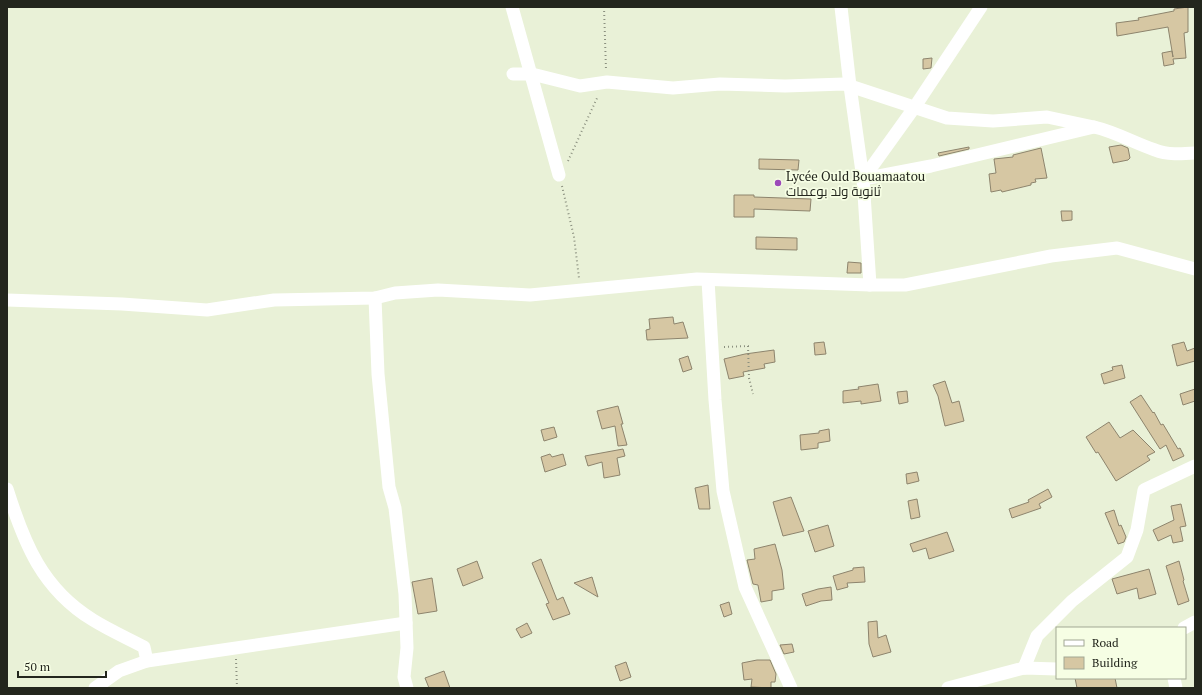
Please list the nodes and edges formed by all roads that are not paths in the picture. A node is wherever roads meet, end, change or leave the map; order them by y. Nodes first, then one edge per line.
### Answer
1 (512, 7) edge
2 (841, 7) edge
3 (981, 7) edge
4 (513, 74) dead end
5 (532, 74) junction
6 (850, 86) junction
7 (914, 108) junction
8 (1094, 127) junction
9 (1195, 153) edge
10 (559, 175) road end
11 (863, 179) junction
12 (1195, 269) edge
13 (708, 280) junction
14 (870, 286) junction
15 (375, 298) junction
16 (7, 300) edge
17 (1195, 466) edge
18 (7, 489) edge
19 (1195, 622) edge
20 (406, 623) junction
21 (1186, 627) edge
22 (147, 661) junction
23 (1024, 668) junction
24 (1056, 669) edge
25 (96, 688) edge
26 (407, 688) edge
27 (790, 688) edge
28 (948, 688) edge

1 - 5 street
2 - 6 street
3 - 7 street
4 - 5 street
5 - 6 street
5 - 10 street
6 - 7 street
6 - 11 street
7 - 8 street
7 - 11 street
8 - 9 street
8 - 11 street
11 - 14 street
12 - 14 street
13 - 14 street
13 - 15 street
13 - 27 street
15 - 16 street
15 - 20 street
17 - 23 street
18 - 22 street
19 - 21 street
20 - 22 street
20 - 26 street
22 - 25 street
23 - 24 street
23 - 28 street

